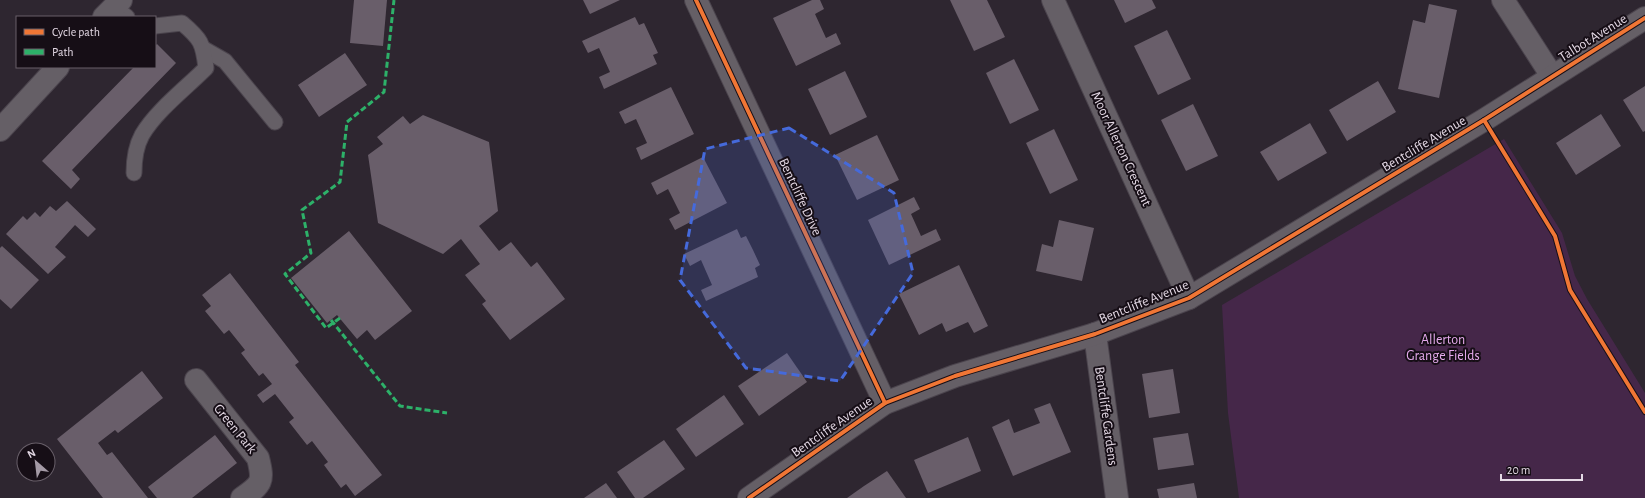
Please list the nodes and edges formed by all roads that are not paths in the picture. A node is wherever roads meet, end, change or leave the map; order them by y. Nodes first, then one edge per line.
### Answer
1 (696, 0) edge
2 (1053, 0) edge
3 (1503, 0) edge
4 (1645, 18) edge
5 (156, 26) edge
6 (204, 49) junction
7 (57, 68) edge
8 (1552, 76) junction
9 (275, 122) dead end
10 (0, 130) edge
11 (134, 173) dead end
12 (1189, 298) junction
13 (1095, 334) junction
14 (196, 380) dead end
15 (885, 403) junction
16 (242, 498) edge
17 (749, 498) edge
18 (1117, 498) edge

1 - 15 street, Bentcliffe Drive
2 - 12 street, Moor Allerton Crescent
3 - 8 street
4 - 8 street, Talbot Avenue
5 - 6 lane
6 - 9 lane
6 - 11 lane
7 - 10 street
8 - 12 street, Bentcliffe Avenue
12 - 13 street, Bentcliffe Avenue
13 - 15 street, Bentcliffe Avenue
13 - 18 street, Bentcliffe Gardens
14 - 16 street, Green Park
15 - 17 street, Bentcliffe Avenue

